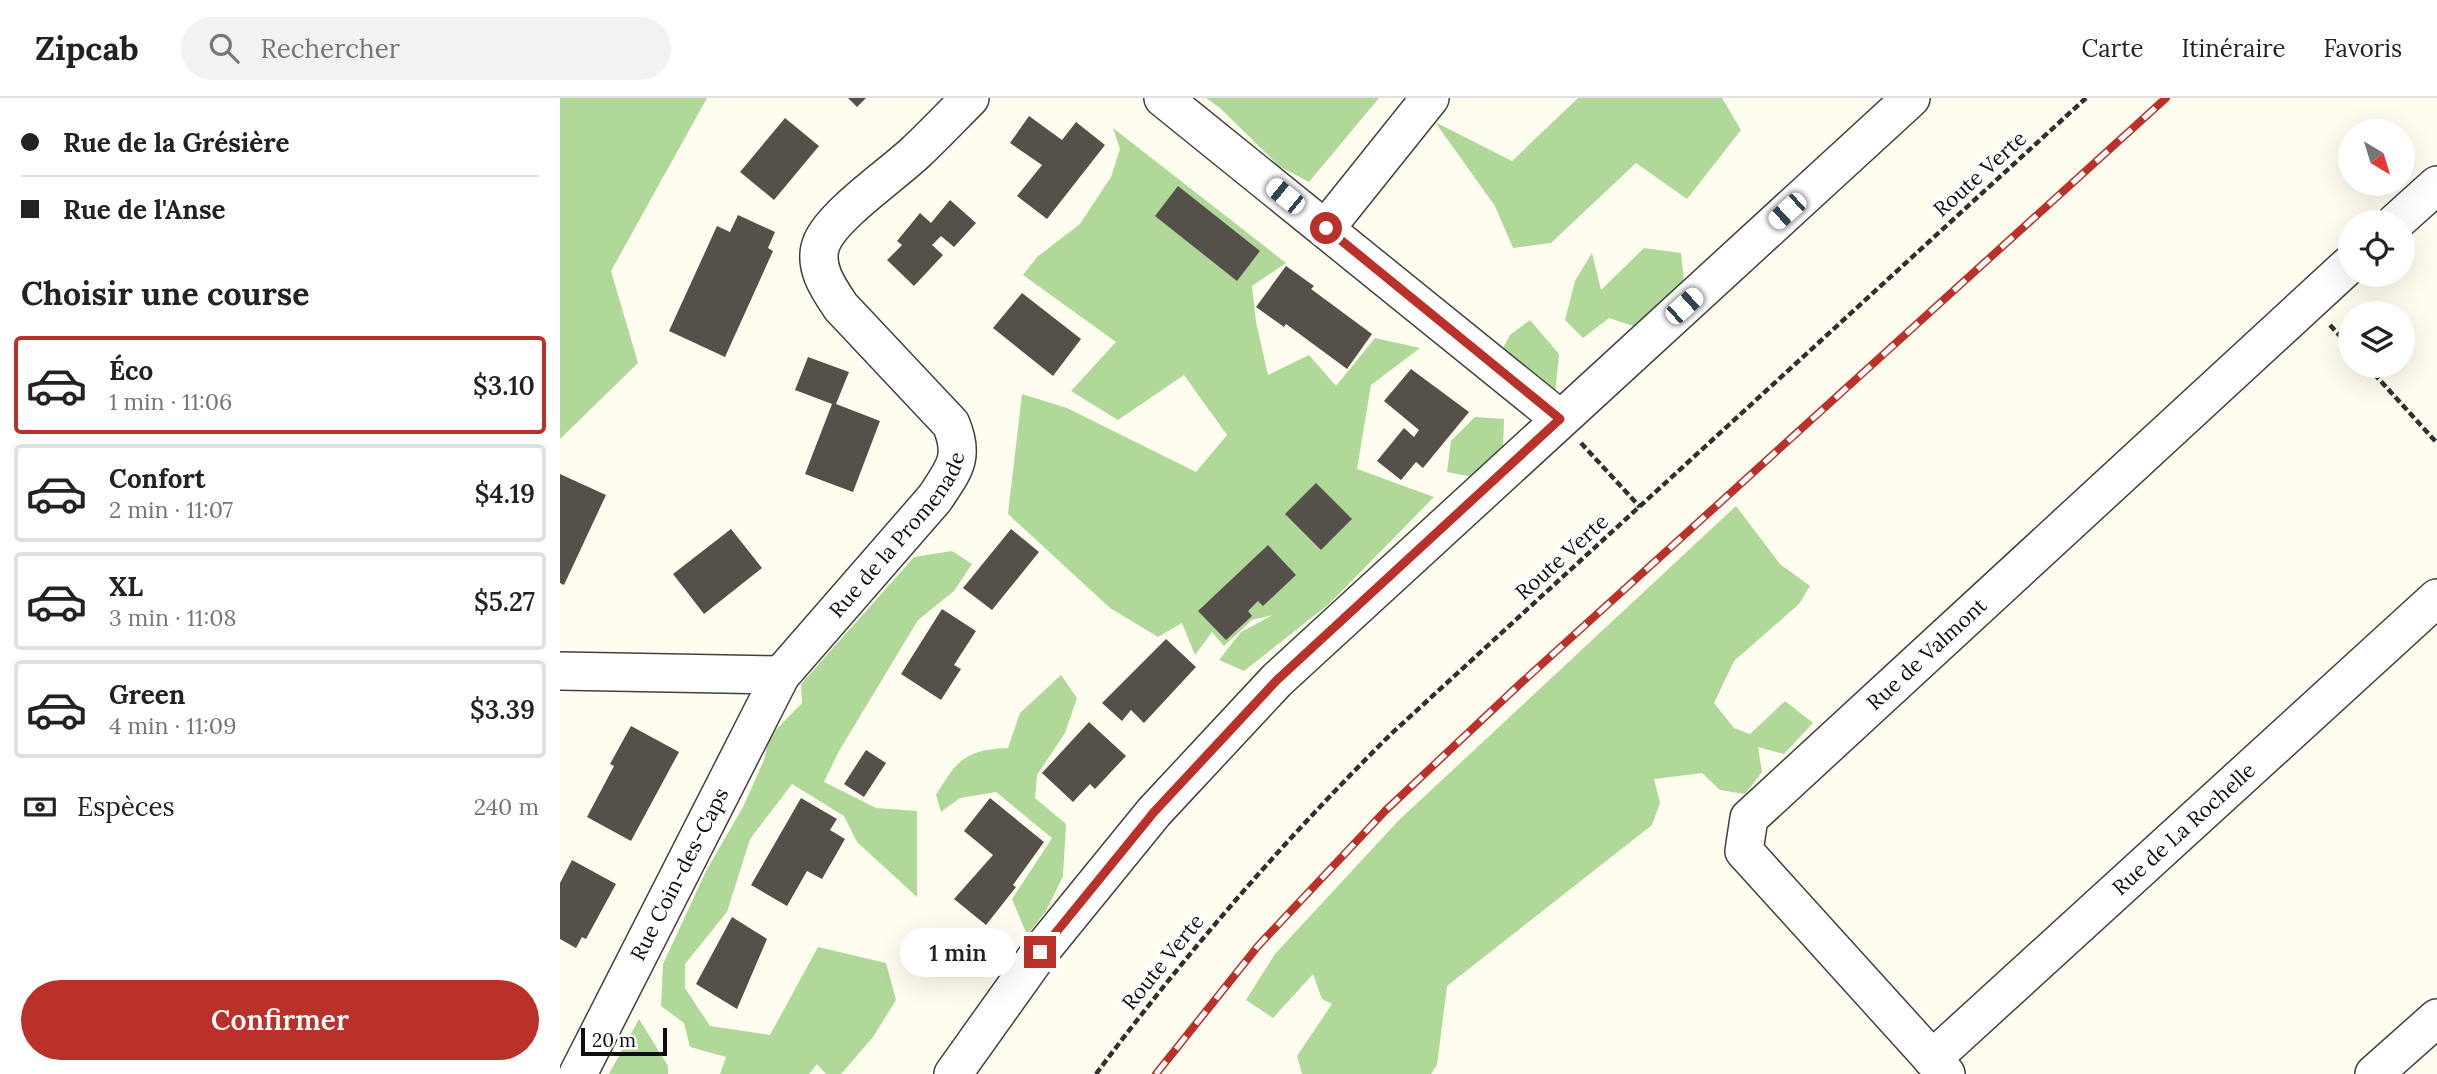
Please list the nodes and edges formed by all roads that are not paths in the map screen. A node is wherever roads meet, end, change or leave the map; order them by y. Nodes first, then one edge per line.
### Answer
1 (970, 98) edge
2 (1163, 98) edge
3 (1430, 98) edge
4 (1911, 98) edge
5 (2437, 185) edge
6 (2409, 210) edge
7 (1326, 228) junction
8 (2338, 275) edge
9 (1560, 419) junction
10 (2437, 598) edge
11 (560, 671) edge
12 (781, 675) junction
13 (2432, 1032) edge
14 (1939, 1067) edge
15 (578, 1074) edge
16 (953, 1074) edge
17 (2374, 1074) edge

1 - 12 street, Rue de la Promenade
2 - 7 street
3 - 7 street
4 - 9 street
5 - 6 street
7 - 9 street
8 - 14 street, Rue de Valmont
9 - 16 street
10 - 14 street, Rue de La Rochelle
11 - 12 street
12 - 15 street, Rue Coin-des-Caps
13 - 17 street

